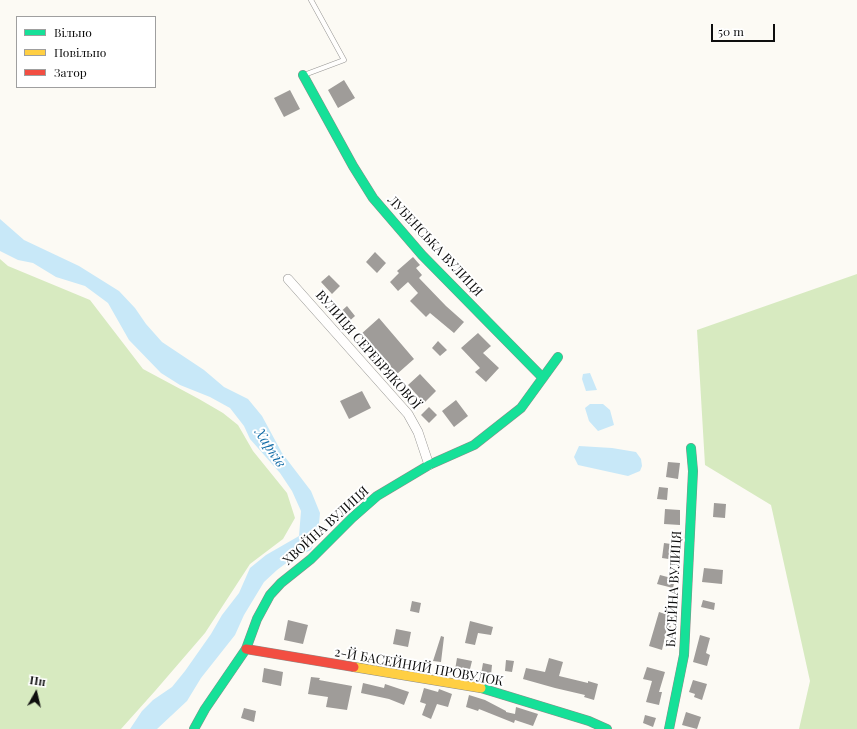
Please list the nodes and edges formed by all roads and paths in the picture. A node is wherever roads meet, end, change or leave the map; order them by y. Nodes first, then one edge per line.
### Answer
1 (311, 0) edge
2 (303, 75) joint
3 (288, 279) dead end
4 (558, 356) dead end
5 (543, 378) junction
6 (691, 448) dead end
7 (429, 466) junction
8 (246, 650) junction
9 (194, 729) edge
10 (607, 729) edge
11 (669, 729) edge

1 - 2 lane
2 - 5 street, ЛУБEНСЬКА ВУЛИЦЯ
3 - 7 street, ВУЛИЦЯ СЕРЕБРЯКОВОЇ
4 - 5 street, ХВОЙНА ВУЛИЦЯ
5 - 7 street, ХВОЙНА ВУЛИЦЯ
6 - 11 street, БАСЕЙНА ВУЛИЦЯ
7 - 8 street, ХВОЙНА ВУЛИЦЯ
8 - 9 street, ХВОЙНА ВУЛИЦЯ
8 - 10 street, 2-Й БАСЕЙНИЙ ПРОВУЛОК

